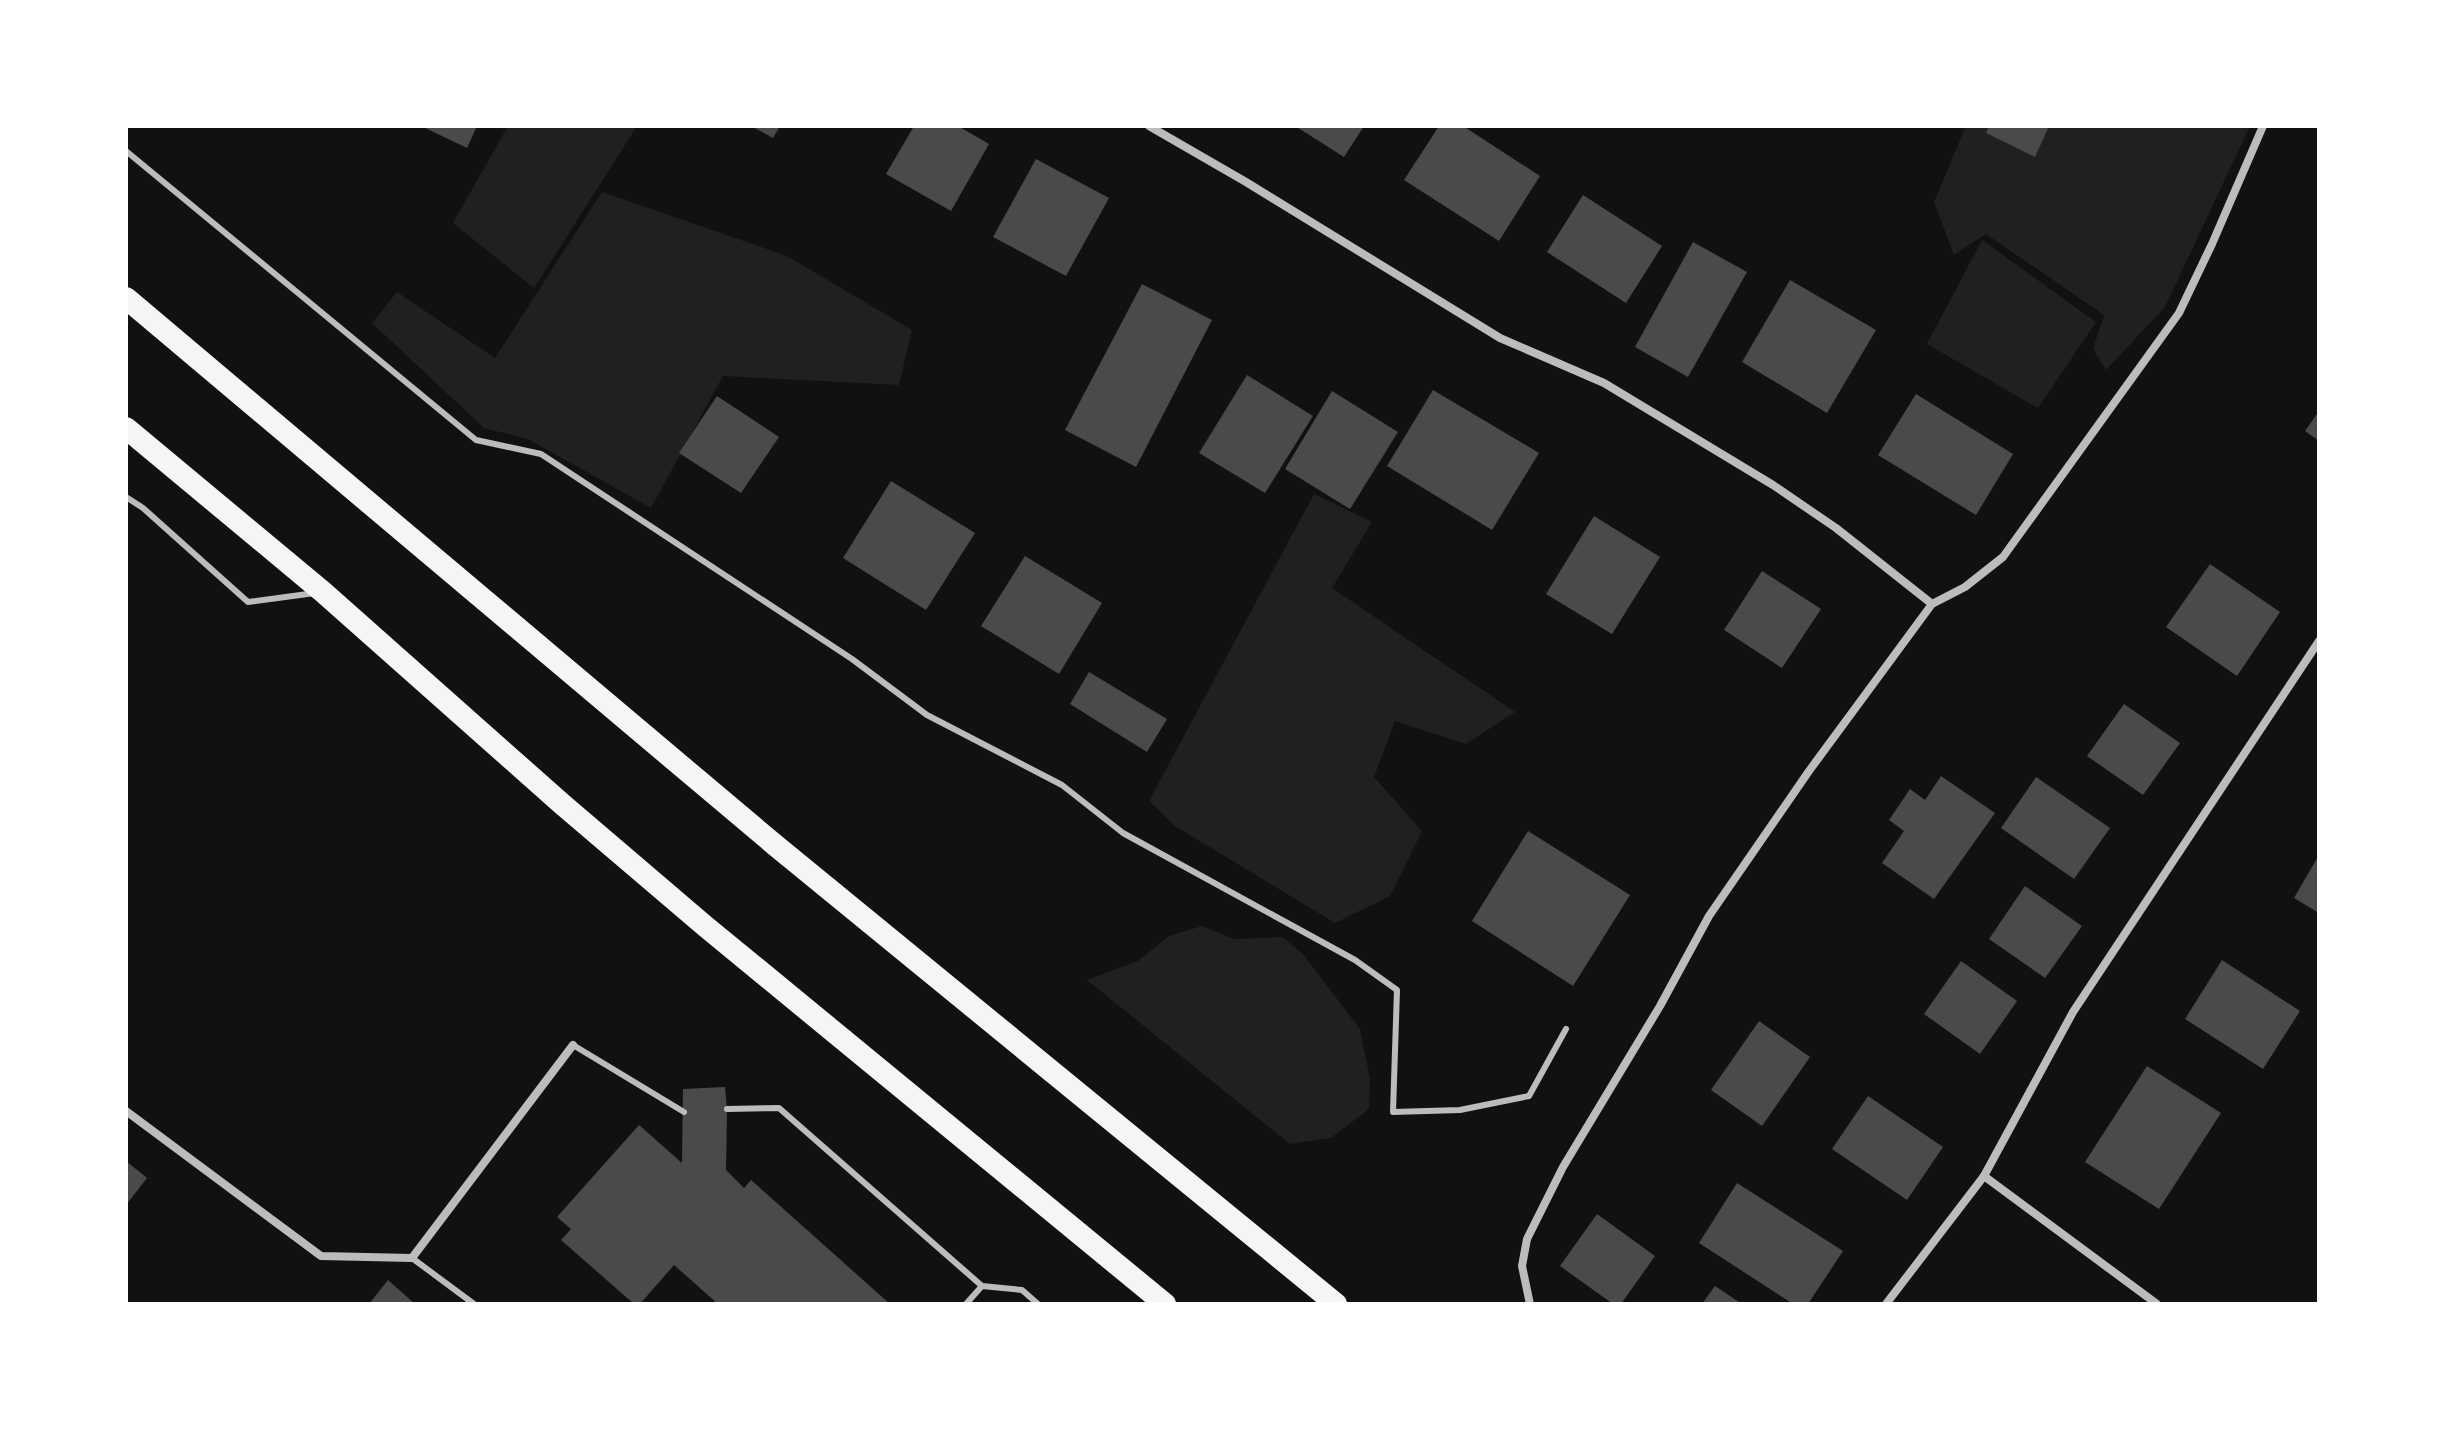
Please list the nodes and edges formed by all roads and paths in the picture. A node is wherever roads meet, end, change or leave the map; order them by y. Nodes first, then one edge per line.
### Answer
1 (1149, 126) edge
2 (2263, 126) edge
3 (126, 151) edge
4 (126, 298) edge
5 (126, 428) edge
6 (126, 497) edge
7 (323, 592) junction
8 (1932, 604) junction
9 (2319, 641) edge
10 (1566, 1029) dead end
11 (573, 1045) joint
12 (727, 1109) dead end
13 (126, 1111) edge
14 (684, 1112) dead end
15 (1984, 1176) junction
16 (412, 1258) junction
17 (982, 1286) junction
18 (474, 1304) edge
19 (966, 1304) edge
20 (1038, 1304) edge
21 (1165, 1304) edge
22 (1336, 1304) edge
23 (1530, 1304) edge
24 (1886, 1304) edge
25 (2157, 1304) edge

1 - 8 street
2 - 8 street
3 - 10 lane
4 - 22 highway
5 - 7 highway
6 - 7 lane
7 - 21 highway
8 - 23 street
9 - 15 street
11 - 14 lane
11 - 16 street
12 - 17 lane
13 - 16 street
15 - 24 street
15 - 25 street
16 - 18 lane
17 - 19 lane
17 - 20 lane

